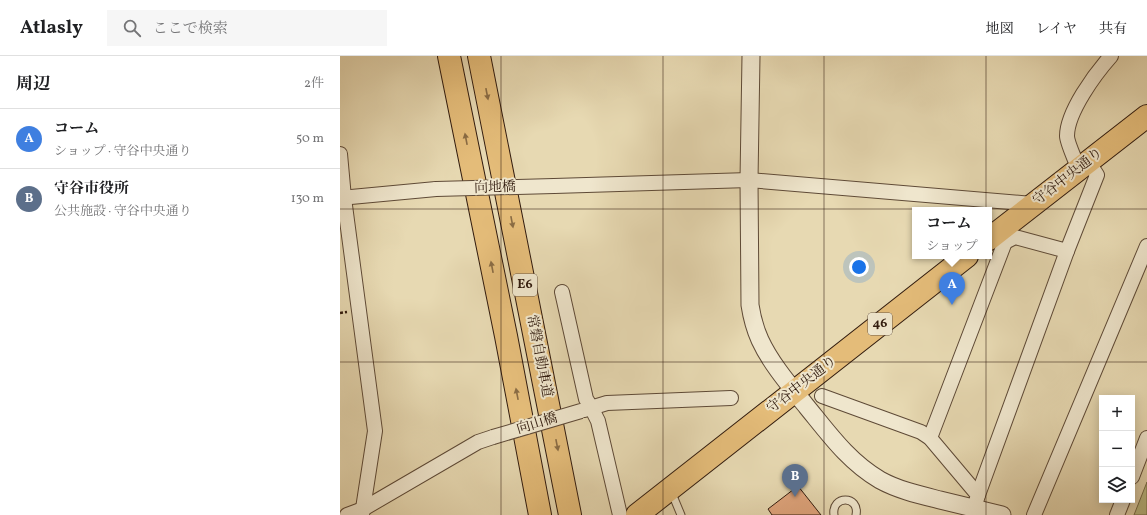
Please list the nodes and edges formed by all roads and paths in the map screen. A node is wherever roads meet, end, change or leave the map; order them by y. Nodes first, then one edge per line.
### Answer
1 (449, 56) edge
2 (479, 56) edge
3 (751, 56) edge
4 (1111, 56) edge
5 (1147, 116) edge
6 (340, 154) edge
7 (1083, 165) junction
8 (749, 180) junction
9 (342, 198) edge
10 (1032, 204) junction
11 (997, 237) edge
12 (1147, 246) edge
13 (1067, 251) junction
14 (992, 252) edge
15 (963, 259) edge
16 (990, 259) edge
17 (562, 292) dead end
18 (794, 391) junction
19 (822, 396) dead end
20 (731, 398) dead end
21 (586, 409) junction
22 (930, 438) junction
23 (1147, 438) edge
24 (1135, 469) edge
25 (671, 489) junction
26 (976, 502) junction
27 (1122, 503) edge
28 (855, 505) junction
29 (363, 512) edge
30 (347, 515) edge
31 (540, 515) edge
32 (570, 515) edge
33 (620, 515) edge
34 (637, 515) edge
35 (681, 515) edge
36 (834, 515) edge
37 (856, 515) edge
38 (863, 515) edge
39 (1002, 515) edge
40 (1034, 515) edge
41 (1117, 515) edge

31 -> 1 main road, 常磐自動車道 / E6
2 -> 32 main road, 常磐自動車道 / E6
3 - 8 street
4 - 7 street
5 - 7 main road, 守谷中央通り
6 - 9 street
7 - 10 main road, 守谷中央通り
7 - 13 street
8 - 9 street, 向地橋, bridge
8 - 10 street, 向地橋
8 - 18 street
9 - 29 street
10 - 11 main road, 守谷中央通り
11 - 13 street
11 - 14 street
12 - 40 street
13 - 26 street
15 - 18 main road, 守谷中央通り / 46
16 - 22 street
17 - 21 street
18 - 25 main road, 守谷中央通り / 46
18 - 26 street
19 - 22 street
20 - 21 street, 向山橋
21 - 29 street, 向山橋, bridge
21 - 33 street
22 - 26 street
23 - 24 street
25 - 34 main road, 守谷中央通り / 46
25 - 35 lane
26 - 39 street
27 - 41 street
28 - 36 lane
28 - 37 lane
28 - 38 lane
29 - 30 street, 向山橋

